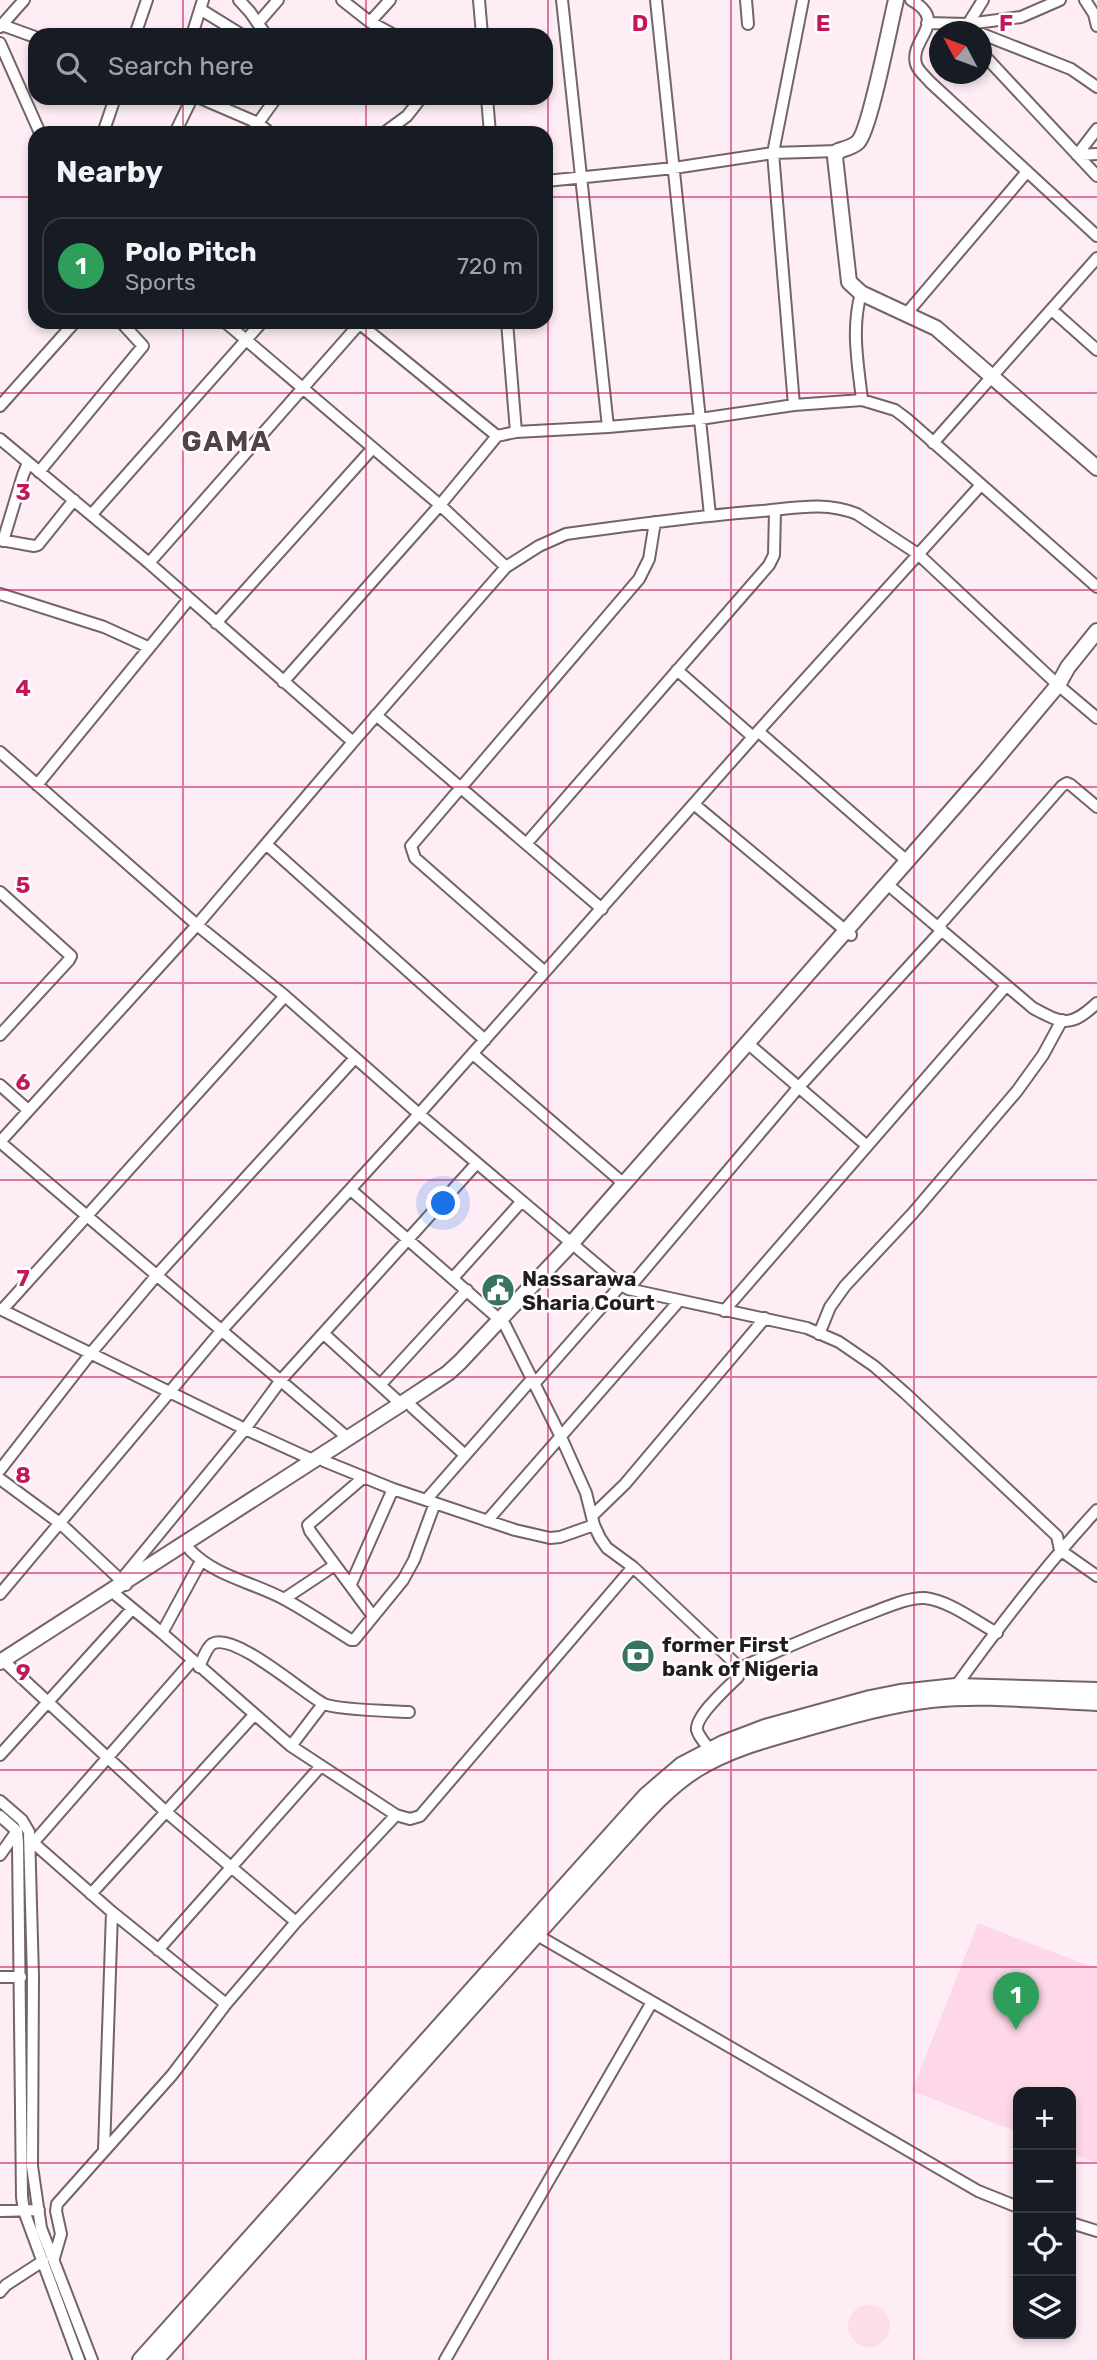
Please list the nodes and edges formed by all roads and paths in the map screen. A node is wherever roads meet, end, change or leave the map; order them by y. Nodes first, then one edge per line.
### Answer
1 (24, 0) edge
2 (147, 0) edge
3 (239, 0) edge
4 (278, 0) edge
5 (342, 0) edge
6 (390, 0) edge
7 (479, 0) edge
8 (562, 0) edge
9 (656, 0) edge
10 (746, 0) edge
11 (803, 0) edge
12 (896, 0) edge
13 (911, 0) edge
14 (983, 0) edge
15 (1060, 0) edge
16 (1085, 0) edge
17 (201, 5) edge
18 (970, 21) edge
19 (370, 22) junction
20 (927, 23) joint
21 (992, 23) edge
22 (747, 24) dead end
23 (1, 26) edge
24 (1097, 26) edge
25 (137, 28) edge
26 (194, 28) edge
27 (221, 28) edge
28 (260, 28) edge
29 (264, 28) edge
30 (381, 28) edge
31 (481, 28) edge
32 (28, 35) edge
33 (992, 38) edge
34 (0, 44) edge
35 (992, 64) edge
36 (1094, 83) edge
37 (113, 105) edge
38 (188, 105) edge
39 (223, 105) edge
40 (271, 105) edge
41 (416, 105) edge
42 (488, 105) edge
43 (37, 126) edge
44 (105, 126) edge
45 (178, 126) edge
46 (252, 126) edge
47 (256, 126) edge
48 (393, 126) edge
49 (489, 126) edge
50 (1097, 129) edge
51 (838, 151) junction
52 (773, 153) junction
53 (1097, 154) edge
54 (1077, 155) junction
55 (674, 168) junction
56 (1026, 173) junction
57 (1097, 176) edge
58 (581, 177) junction
59 (553, 180) edge
60 (1097, 236) edge
61 (1097, 258) edge
62 (860, 293) junction
63 (1052, 310) junction
64 (907, 313) junction
65 (69, 329) edge
66 (127, 329) edge
67 (233, 329) edge
68 (256, 329) edge
69 (355, 329) edge
70 (367, 329) edge
71 (508, 329) edge
72 (246, 341) junction
73 (1097, 350) edge
74 (992, 377) junction
75 (303, 387) junction
76 (862, 400) junction
77 (794, 405) junction
78 (0, 406) edge
79 (700, 419) junction
80 (608, 427) junction
81 (516, 432) junction
82 (497, 436) junction
83 (0, 439) edge
84 (933, 443) junction
85 (372, 449) junction
86 (28, 463) junction
87 (1097, 468) edge
88 (39, 472) junction
89 (980, 486) junction
90 (74, 500) junction
91 (439, 505) junction
92 (775, 510) junction
93 (92, 514) junction
94 (710, 515) junction
95 (655, 522) junction
96 (1, 541) edge
97 (918, 554) junction
98 (149, 563) junction
99 (506, 567) junction
100 (1097, 587) edge
101 (0, 594) edge
102 (189, 599) junction
103 (216, 623) junction
104 (1097, 631) edge
105 (1097, 645) edge
106 (148, 646) junction
107 (677, 670) junction
108 (283, 682) junction
109 (1061, 687) junction
110 (376, 715) junction
111 (1097, 718) edge
112 (756, 735) junction
113 (353, 742) junction
114 (0, 752) edge
115 (37, 785) junction
116 (460, 787) junction
117 (695, 805) junction
118 (1097, 807) edge
119 (526, 844) junction
120 (266, 845) junction
121 (907, 861) junction
122 (893, 889) junction
123 (0, 892) edge
124 (602, 909) junction
125 (197, 925) junction
126 (940, 928) junction
127 (848, 933) junction
128 (545, 972) junction
129 (1006, 986) junction
130 (285, 996) junction
131 (1097, 1003) edge
132 (1062, 1020) junction
133 (0, 1035) edge
134 (485, 1040) junction
135 (752, 1047) junction
136 (473, 1054) junction
137 (355, 1058) junction
138 (0, 1085) edge
139 (798, 1088) junction
140 (28, 1110) junction
141 (419, 1114) junction
142 (0, 1142) edge
143 (866, 1145) junction
144 (477, 1163) junction
145 (623, 1184) junction
146 (351, 1189) junction
147 (523, 1201) junction
148 (86, 1217) junction
149 (408, 1239) junction
150 (573, 1246) junction
151 (156, 1276) junction
152 (453, 1278) junction
153 (625, 1287) junction
154 (467, 1290) junction
155 (679, 1301) junction
156 (2, 1309) edge
157 (724, 1311) junction
158 (765, 1318) junction
159 (503, 1322) junction
160 (221, 1331) junction
161 (324, 1334) junction
162 (819, 1334) junction
163 (91, 1353) junction
164 (281, 1380) junction
165 (533, 1382) junction
166 (380, 1385) junction
167 (170, 1392) junction
168 (407, 1405) junction
169 (245, 1429) junction
170 (561, 1437) junction
171 (348, 1438) junction
172 (465, 1455) junction
173 (318, 1460) junction
174 (0, 1471) edge
175 (364, 1478) junction
176 (0, 1479) edge
177 (393, 1489) junction
178 (430, 1502) junction
179 (1097, 1510) edge
180 (594, 1520) junction
181 (487, 1521) junction
182 (61, 1524) junction
183 (190, 1550) junction
184 (1060, 1550) junction
185 (201, 1562) junction
186 (335, 1565) junction
187 (633, 1567) junction
188 (1097, 1576) edge
189 (351, 1584) junction
190 (122, 1586) junction
191 (0, 1594) edge
192 (284, 1599) junction
193 (132, 1609) junction
194 (372, 1615) junction
195 (162, 1633) junction
196 (997, 1633) junction
197 (196, 1664) junction
198 (3, 1666) edge
199 (740, 1668) junction
200 (956, 1686) junction
201 (1097, 1690) edge
202 (47, 1702) junction
203 (1097, 1703) edge
204 (323, 1704) junction
205 (409, 1712) dead end
206 (254, 1715) junction
207 (291, 1746) junction
208 (713, 1754) junction
209 (0, 1755) edge
210 (107, 1757) junction
211 (320, 1767) junction
212 (0, 1801) edge
213 (164, 1811) junction
214 (396, 1815) junction
215 (0, 1816) edge
216 (17, 1831) junction
217 (31, 1841) junction
218 (0, 1854) edge
219 (229, 1867) junction
220 (91, 1894) junction
221 (112, 1912) junction
222 (296, 1922) junction
223 (537, 1935) junction
224 (158, 1950) junction
225 (0, 1977) edge
226 (21, 1977) junction
227 (652, 2002) junction
228 (226, 2004) junction
229 (104, 2150) junction
230 (1013, 2205) edge
231 (39, 2210) junction
232 (0, 2211) edge
233 (24, 2211) junction
234 (1076, 2224) edge
235 (1097, 2231) edge
236 (49, 2260) junction
237 (0, 2292) edge
238 (79, 2360) edge
239 (92, 2360) edge
240 (140, 2360) edge
241 (156, 2360) edge
242 (445, 2360) edge

1 - 23 street
2 - 25 street
3 - 28 street
4 - 29 street
5 - 19 street
6 - 19 street
7 - 31 street
8 - 58 street
9 - 55 street
10 - 22 street
11 - 52 street
12 - 51 street
13 - 20 street
14 - 18 street
15 - 21 street
16 - 24 street
17 - 26 street
17 - 27 street
19 - 30 street
20 - 56 street
23 - 32 street
33 - 36 street
34 - 43 street
35 - 54 street
37 - 44 street
38 - 45 street
39 - 46 street
40 - 47 street
41 - 48 street
42 - 49 street
50 - 54 street
51 - 52 street
51 - 62 street
52 - 55 street
52 - 77 street
53 - 54 street
54 - 57 street
55 - 58 street
55 - 79 street
56 - 60 street
56 - 64 street
58 - 59 street
58 - 80 street
61 - 63 street
62 - 64 street
62 - 76 street
63 - 73 street
63 - 74 street
64 - 74 street
65 - 78 street
66 - 88 street
67 - 72 street
68 - 72 street
69 - 75 street
70 - 82 street
71 - 81 street
72 - 75 street
72 - 93 street
74 - 84 street
74 - 87 street
75 - 85 street
75 - 98 street
76 - 77 street
76 - 84 street
77 - 79 street
79 - 80 street
79 - 94 street
80 - 81 street
81 - 82 street
82 - 91 street
83 - 86 street
84 - 89 street
85 - 91 street
85 - 103 street
86 - 88 street
86 - 96 street
88 - 90 street
89 - 97 street
89 - 100 street
90 - 93 street
90 - 96 street
91 - 99 street
91 - 108 street
92 - 94 street
92 - 97 street
92 - 107 street
93 - 98 street
94 - 95 street
95 - 99 street
95 - 116 street
97 - 109 street
97 - 112 street
98 - 102 street
99 - 110 street
101 - 106 street
102 - 103 street
102 - 106 street
103 - 108 street
104 - 109 street
105 - 109 street
106 - 115 street
107 - 112 street
107 - 119 street
108 - 113 street
109 - 111 street
109 - 121 street
109 - 122 street
110 - 113 street
110 - 116 street
112 - 117 street
112 - 121 street
113 - 120 street
114 - 115 street
115 - 125 street
116 - 119 street
116 - 128 street
117 - 124 street
117 - 127 street
118 - 126 street
119 - 124 street
120 - 125 street
120 - 134 street
121 - 127 street
122 - 126 street
122 - 127 street
123 - 133 street
124 - 128 street
125 - 130 street
125 - 140 street
126 - 129 street
126 - 139 street
127 - 135 street
127 - 145 street
128 - 134 street
129 - 132 street
129 - 143 street
130 - 137 street
130 - 148 street
131 - 132 street
132 - 162 street
134 - 136 street
135 - 139 street
135 - 150 street
136 - 141 street
136 - 145 street
137 - 141 street
137 - 151 street
138 - 140 street
139 - 143 street
139 - 153 street
140 - 142 street
141 - 144 street
141 - 146 street
142 - 148 street
143 - 157 street
144 - 147 street
144 - 149 street
145 - 150 street
146 - 149 street
146 - 160 street
147 - 150 street
147 - 152 street
148 - 151 street
148 - 156 street
149 - 152 street
149 - 161 street
150 - 153 street
150 - 159 street
151 - 160 street
151 - 163 street
152 - 154 street
153 - 155 street
153 - 165 street
154 - 159 street
154 - 166 street
155 - 157 street
155 - 170 street
156 - 163 street
157 - 158 street
158 - 162 street
158 - 180 street
159 - 165 street
159 - 168 street
160 - 164 street
160 - 167 street
161 - 164 street
161 - 166 street
162 - 184 street
163 - 167 street
163 - 174 street
164 - 169 street
164 - 171 street
165 - 170 street
165 - 172 street
166 - 168 street
167 - 169 street
167 - 182 street
168 - 171 street
168 - 172 street
168 - 173 street
169 - 173 street
169 - 190 street
170 - 180 street
170 - 181 street
171 - 173 street
172 - 178 street
173 - 175 street
173 - 183 street
173 - 190 street
175 - 177 street
175 - 186 street
176 - 182 street
177 - 178 street
177 - 189 street
178 - 181 street
178 - 194 street
179 - 184 street
180 - 181 street
180 - 187 street
182 - 190 street
182 - 191 street
183 - 185 street
183 - 190 street
184 - 188 street
184 - 196 street
185 - 192 street
185 - 195 street
186 - 189 street
186 - 192 street
187 - 199 street
187 - 214 street
189 - 194 street
190 - 193 street
190 - 198 street
192 - 194 street
193 - 195 street
193 - 202 street
195 - 197 street
196 - 199 street
196 - 200 street
197 - 204 street
197 - 206 street
197 - 210 street
198 - 202 street
199 - 208 street
200 - 201 street
200 - 208 street
202 - 209 street
202 - 210 street
203 - 208 street
204 - 205 street
204 - 207 street
206 - 207 street
206 - 213 street
207 - 211 street
208 - 223 street
208 - 240 street
210 - 213 street
210 - 217 street
211 - 214 street
211 - 219 street
212 - 217 street
213 - 219 street
213 - 220 street
214 - 222 street
215 - 216 street
216 - 218 street
216 - 226 street
217 - 220 street
217 - 231 street
219 - 222 street
219 - 224 street
220 - 221 street
221 - 224 street
221 - 229 street
222 - 228 street
223 - 227 street
223 - 241 street
224 - 228 street
225 - 226 street
226 - 233 street
227 - 230 street
227 - 242 street
228 - 229 street
229 - 236 street
231 - 233 street
231 - 236 street
232 - 233 street
233 - 236 street
234 - 235 street
236 - 237 street
236 - 238 street
236 - 239 street

